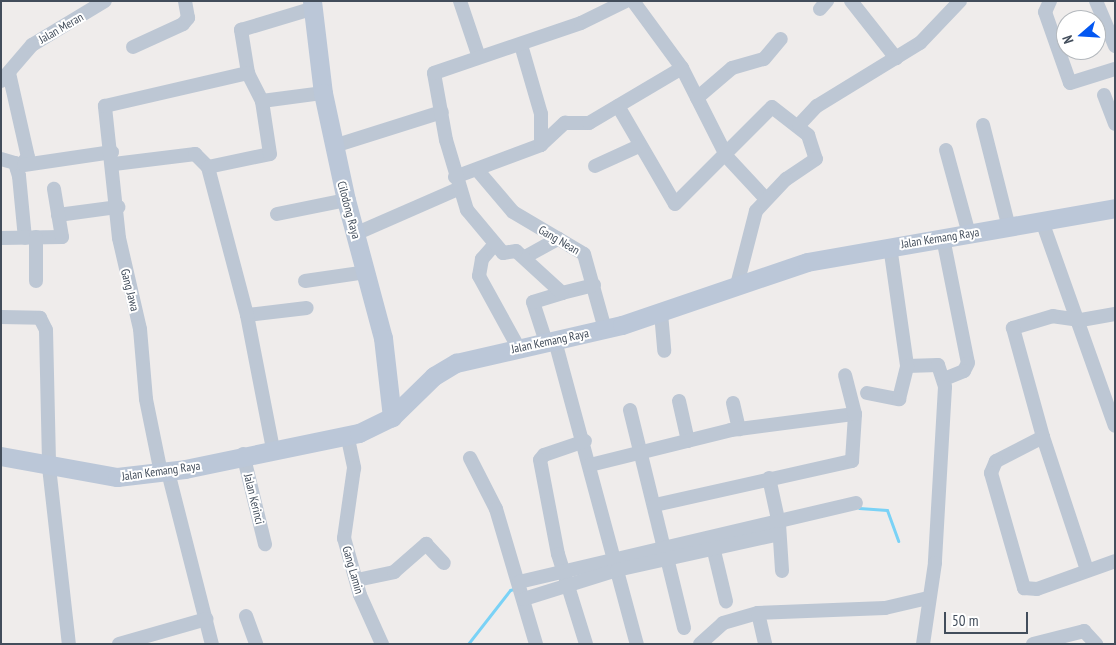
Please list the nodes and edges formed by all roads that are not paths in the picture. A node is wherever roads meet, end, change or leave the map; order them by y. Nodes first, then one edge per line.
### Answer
1 (105, 1) edge
2 (185, 1) edge
3 (460, 1) edge
4 (626, 1) edge
5 (634, 1) edge
6 (851, 1) edge
7 (960, 1) edge
8 (1050, 1) edge
9 (1096, 1) edge
10 (311, 5) edge
11 (782, 39) dead end
12 (521, 45) junction
13 (1115, 46) edge
14 (133, 47) dead end
15 (479, 57) junction
16 (896, 58) junction
17 (682, 68) junction
18 (1115, 68) edge
19 (248, 73) junction
20 (5, 77) edge
21 (323, 92) junction
22 (1104, 94) dead end
23 (697, 98) junction
24 (262, 101) junction
25 (618, 106) junction
26 (442, 112) junction
27 (1115, 124) edge
28 (799, 125) junction
29 (983, 125) dead end
30 (541, 144) junction
31 (334, 146) junction
32 (639, 146) junction
33 (946, 150) dead end
34 (724, 151) junction
35 (113, 158) junction
36 (1, 159) edge
37 (594, 166) dead end
38 (21, 167) junction
39 (208, 167) junction
40 (479, 172) junction
41 (457, 183) junction
42 (54, 189) dead end
43 (766, 199) junction
44 (346, 200) junction
45 (118, 207) junction
46 (1115, 208) edge
47 (277, 214) dead end
48 (58, 215) junction
49 (1043, 224) junction
50 (1009, 228) junction
51 (355, 234) junction
52 (969, 234) junction
53 (1, 238) edge
54 (31, 238) junction
55 (943, 238) junction
56 (558, 239) junction
57 (495, 244) junction
58 (890, 246) junction
59 (525, 258) junction
60 (367, 272) junction
61 (36, 281) dead end
62 (305, 281) dead end
63 (594, 285) junction
64 (738, 285) junction
65 (562, 293) junction
66 (307, 308) dead end
67 (662, 313) junction
68 (1115, 314) edge
69 (248, 316) junction
70 (1, 317) edge
71 (1080, 320) junction
72 (605, 329) junction
73 (550, 341) junction
74 (518, 347) junction
75 (664, 351) dead end
76 (907, 366) junction
77 (845, 375) dead end
78 (944, 379) junction
79 (867, 393) dead end
80 (679, 401) dead end
81 (733, 403) dead end
82 (630, 410) dead end
83 (855, 414) junction
84 (392, 417) junction
85 (1115, 426) edge
86 (739, 429) junction
87 (347, 434) junction
88 (1043, 437) junction
89 (585, 441) junction
90 (688, 441) junction
91 (273, 449) junction
92 (642, 451) junction
93 (243, 454) junction
94 (1, 456) edge
95 (470, 458) dead end
96 (590, 465) junction
97 (49, 467) junction
98 (164, 472) junction
99 (769, 478) junction
100 (856, 503) dead end
101 (655, 505) junction
102 (779, 527) junction
103 (266, 544) dead end
104 (714, 547) junction
105 (665, 553) junction
106 (1115, 561) edge
107 (444, 563) dead end
108 (616, 564) junction
109 (1087, 570) junction
110 (782, 571) dead end
111 (564, 578) junction
112 (357, 580) junction
113 (521, 590) junction
114 (928, 598) junction
115 (726, 601) dead end
116 (758, 612) junction
117 (246, 616) dead end
118 (206, 619) junction
119 (684, 628) dead end
120 (378, 643) edge
121 (69, 644) edge
122 (119, 644) edge
123 (212, 644) edge
124 (256, 644) edge
125 (536, 644) edge
126 (586, 644) edge
127 (637, 644) edge
128 (700, 644) edge
129 (765, 644) edge
130 (923, 644) edge
131 (1032, 644) edge
132 (1096, 644) edge

1 - 20 street, Jalan Meran
2 - 14 street
3 - 15 street
4 - 12 street
5 - 17 street
6 - 16 street
7 - 16 street
8 - 18 street
9 - 13 street
10 - 19 street
10 - 21 street, Cilodong Raya
11 - 23 street
12 - 15 street
12 - 30 street
15 - 26 street
16 - 28 street
17 - 23 street
17 - 25 street
19 - 24 street
19 - 35 street, Gang Jawa
20 - 38 street
21 - 24 street
21 - 31 street, Cilodong Raya
22 - 27 street
23 - 34 street
24 - 39 street
25 - 30 street
25 - 32 street
26 - 31 street
26 - 41 street
28 - 34 street
28 - 43 street
29 - 50 street
30 - 40 street
31 - 44 street, Cilodong Raya
32 - 34 street
32 - 37 street
33 - 52 street
34 - 43 street
35 - 38 street
35 - 39 street
35 - 45 street, Gang Jawa
36 - 38 street
38 - 54 street
39 - 69 street
40 - 41 street
40 - 56 street, Gang Nean
41 - 51 street
41 - 57 street
42 - 48 street
43 - 64 street
44 - 47 street
44 - 51 street, Cilodong Raya
45 - 48 street
45 - 98 street, Gang Jawa
46 - 49 street, Jalan Kemang Raya
48 - 54 street
49 - 50 street, Jalan Kemang Raya
49 - 71 street
50 - 52 street, Jalan Kemang Raya
51 - 60 street, Cilodong Raya
52 - 55 street, Jalan Kemang Raya
53 - 54 street
54 - 61 street
55 - 58 street, Jalan Kemang Raya
55 - 78 street
56 - 59 street
56 - 63 street, Gang Nean
57 - 59 street
57 - 74 street
58 - 64 street, Jalan Kemang Raya
58 - 76 street
59 - 65 street
60 - 62 street
60 - 84 street, Cilodong Raya
63 - 65 street
63 - 72 street, Gang Nean
64 - 67 street, Jalan Kemang Raya
65 - 73 street
66 - 69 street
67 - 72 street, Jalan Kemang Raya
67 - 75 street
68 - 71 street
69 - 91 street
70 - 97 street
71 - 85 street
71 - 88 street
72 - 73 street, Jalan Kemang Raya
73 - 74 street, Jalan Kemang Raya
73 - 89 street
74 - 84 street, Jalan Kemang Raya
76 - 78 street
76 - 79 street
77 - 83 street
78 - 114 street
80 - 90 street
81 - 86 street
82 - 92 street
83 - 86 street
83 - 99 street
84 - 87 street, Jalan Kemang Raya
86 - 90 street
87 - 91 street, Jalan Kemang Raya
87 - 112 street, Gang Lamin
88 - 109 street
88 - 109 street
89 - 96 street
89 - 111 street
90 - 92 street
91 - 93 street, Jalan Kemang Raya
92 - 96 street
92 - 101 street
93 - 98 street, Jalan Kemang Raya
93 - 103 street, Jalan Kerinci
94 - 97 street, Jalan Kemang Raya
95 - 113 street
96 - 108 street
97 - 98 street, Jalan Kemang Raya
97 - 121 street
98 - 118 street, Gang Jawa
99 - 101 street
99 - 102 street
100 - 102 street
101 - 105 street
102 - 104 street
102 - 105 street
102 - 110 street
104 - 105 street
104 - 115 street
105 - 108 street
105 - 119 street
106 - 109 street
107 - 112 street
108 - 111 street
108 - 127 street
111 - 113 street
111 - 126 street
112 - 120 street, Gang Lamin
113 - 125 street
114 - 116 street
114 - 130 street
116 - 128 street
116 - 129 street
117 - 124 street
118 - 122 street
118 - 123 street, Gang Jawa
131 - 132 street

